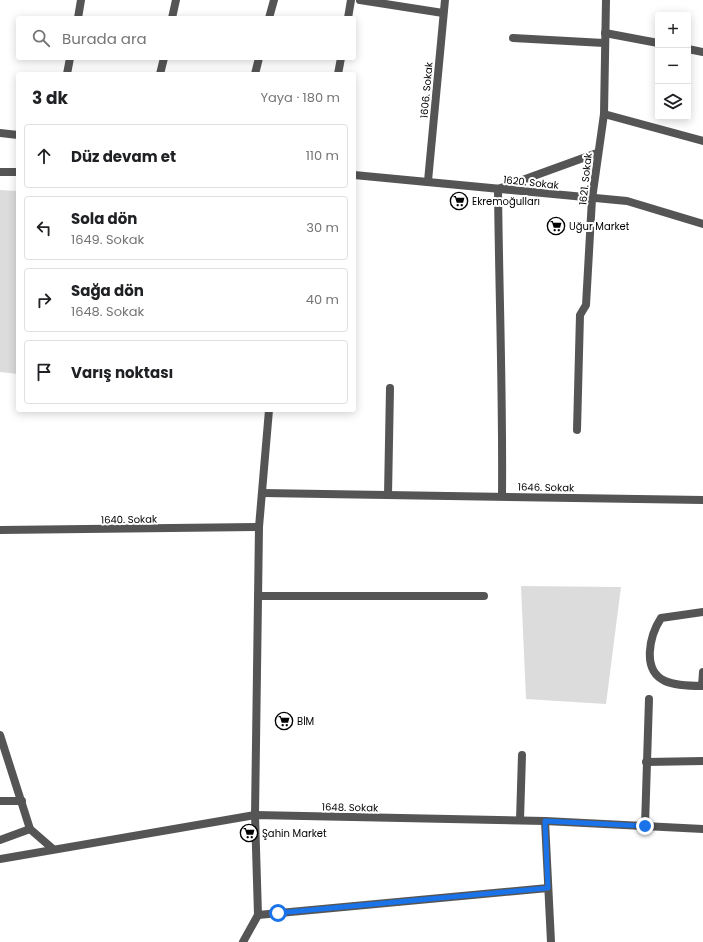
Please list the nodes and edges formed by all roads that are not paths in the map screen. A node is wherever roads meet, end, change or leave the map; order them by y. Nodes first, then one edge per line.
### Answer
1 (81, 0) edge
2 (176, 0) edge
3 (274, 0) edge
4 (351, 0) edge
5 (360, 0) edge
6 (445, 0) edge
7 (606, 0) edge
8 (443, 13) junction
9 (78, 16) edge
10 (172, 16) edge
11 (270, 16) edge
12 (348, 16) edge
13 (605, 33) junction
14 (513, 38) dead end
15 (655, 42) edge
16 (604, 43) junction
17 (691, 50) edge
18 (703, 52) edge
19 (70, 60) edge
20 (164, 60) edge
21 (258, 60) edge
22 (341, 60) edge
23 (67, 72) edge
24 (160, 72) edge
25 (256, 72) edge
26 (338, 72) edge
27 (604, 114) junction
28 (0, 133) edge
29 (16, 135) edge
30 (703, 141) edge
31 (597, 153) junction
32 (0, 172) edge
33 (16, 172) edge
34 (356, 175) edge
35 (428, 181) junction
36 (498, 189) junction
37 (592, 199) junction
38 (703, 224) edge
39 (390, 388) dead end
40 (269, 412) edge
41 (577, 430) dead end
42 (262, 492) junction
43 (388, 495) junction
44 (502, 496) junction
45 (703, 500) edge
46 (258, 527) junction
47 (0, 530) edge
48 (258, 596) junction
49 (484, 596) dead end
50 (703, 612) edge
51 (703, 672) edge
52 (649, 699) dead end
53 (0, 736) edge
54 (522, 755) dead end
55 (703, 761) edge
56 (646, 762) junction
57 (0, 801) edge
58 (22, 801) junction
59 (255, 815) junction
60 (520, 820) junction
61 (545, 821) junction
62 (645, 826) junction
63 (30, 829) junction
64 (703, 829) edge
65 (0, 840) edge
66 (53, 849) junction
67 (0, 858) edge
68 (548, 888) junction
69 (258, 915) junction
70 (243, 942) edge
71 (551, 942) edge

1 - 9 street
2 - 10 street
3 - 11 street
4 - 12 street
5 - 8 street
6 - 8 street, 1606. Sokak
7 - 13 street, 1621. Sokak
8 - 35 street, 1606. Sokak
13 - 15 street
13 - 16 street, 1621. Sokak
14 - 16 street
16 - 27 street, 1621. Sokak
17 - 18 street
19 - 23 street
20 - 24 street
21 - 25 street
22 - 26 street
27 - 30 street
27 - 31 street, 1621. Sokak
28 - 29 street
31 - 36 street
31 - 37 street, 1621. Sokak
32 - 33 street
34 - 35 street, 1620. Sokak
35 - 36 street, 1620. Sokak
36 - 37 street, 1620. Sokak
36 - 44 street
37 - 38 street, 1620. Sokak
37 - 41 street, 1621. Sokak
39 - 43 street
40 - 42 street
42 - 43 street, 1646. Sokak
42 - 46 street
43 - 44 street, 1646. Sokak
44 - 45 street, 1646. Sokak
46 - 47 street, 1640. Sokak
46 - 48 street
48 - 49 street
48 - 59 street
50 - 51 street
52 - 56 street
53 - 58 street
54 - 60 street
55 - 56 street
56 - 62 street
57 - 58 street
58 - 63 street
59 - 60 street, 1648. Sokak
59 - 66 street, 1648. Sokak
59 - 69 street
60 - 61 street, 1648. Sokak
61 - 62 street, 1648. Sokak
61 - 68 street
62 - 64 street, 1648. Sokak
63 - 65 street
63 - 66 street
66 - 67 street, 1648. Sokak
68 - 69 street
68 - 71 street
69 - 70 street

